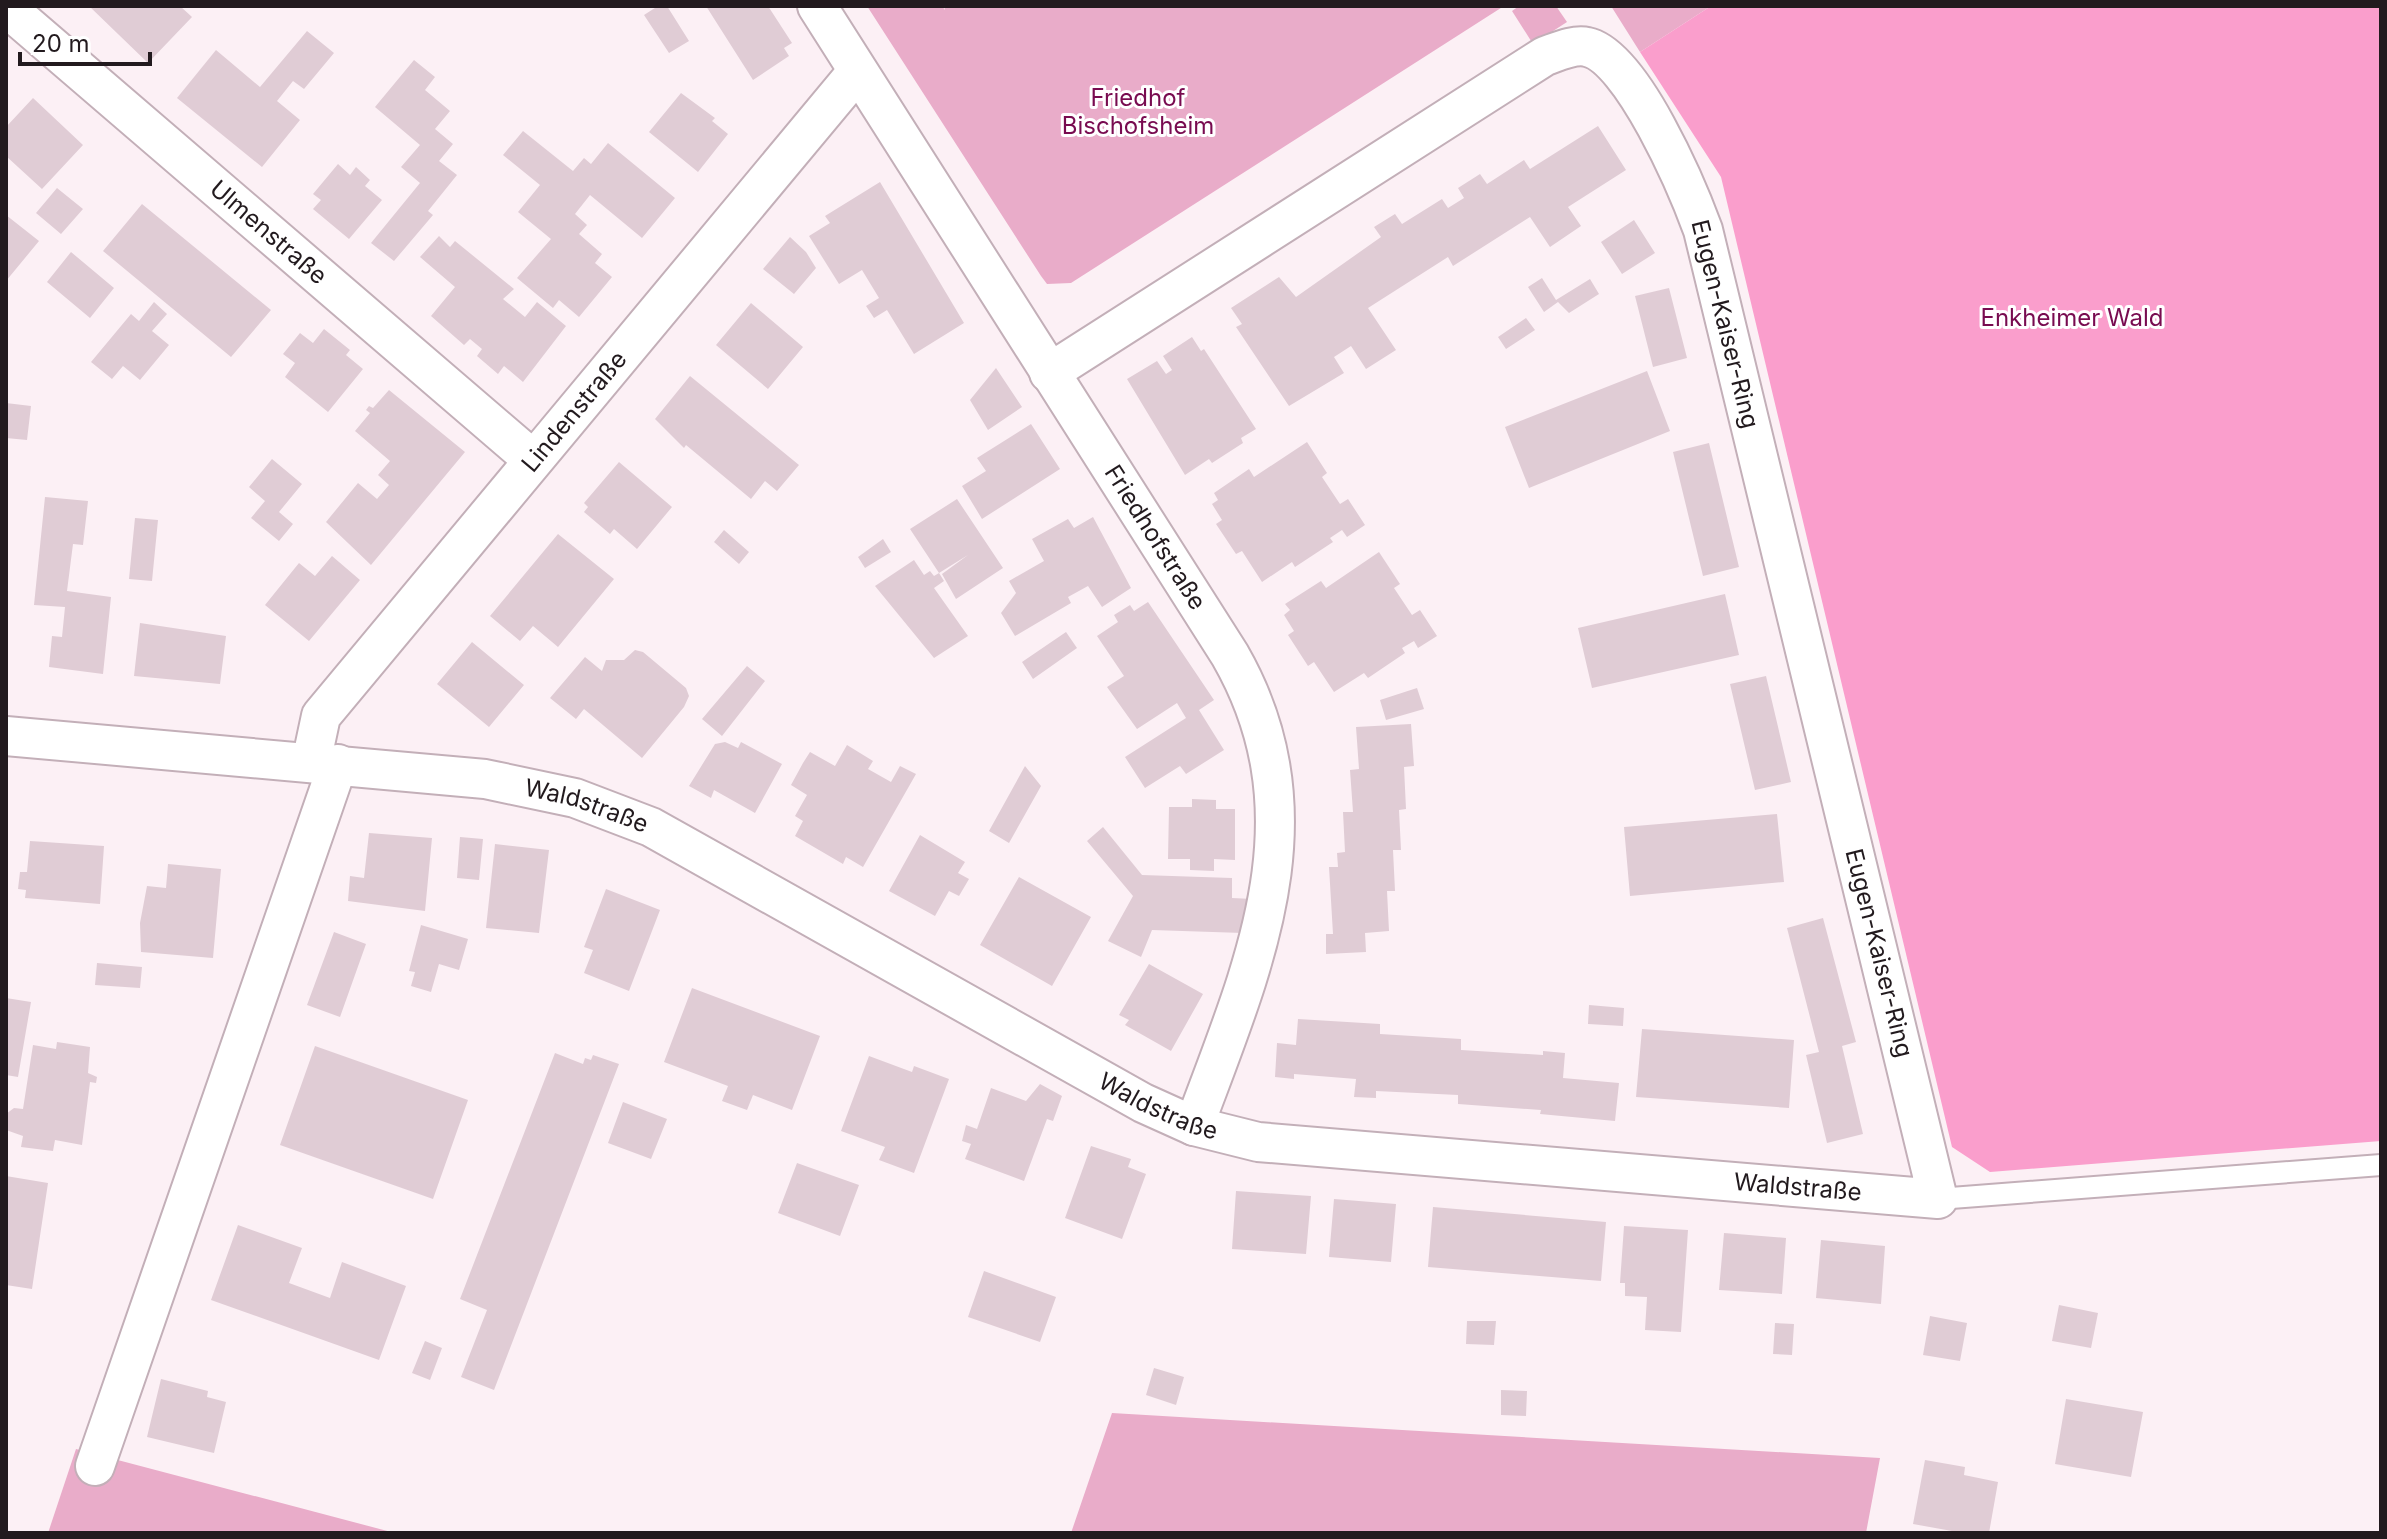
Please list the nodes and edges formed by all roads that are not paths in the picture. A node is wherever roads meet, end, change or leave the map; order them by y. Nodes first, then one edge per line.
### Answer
1 (817, 6) edge
2 (11, 24) edge
3 (857, 72) junction
4 (1049, 373) junction
5 (532, 459) junction
6 (6, 736) edge
7 (324, 764) junction
8 (1194, 1126) junction
9 (2381, 1165) edge
10 (1938, 1199) junction
11 (95, 1466) dead end

1 - 3 street, Friedhofstraße
2 - 5 street, Ulmenstraße
3 - 4 street, Friedhofstraße
3 - 5 street, Lindenstraße
4 - 8 street, Friedhofstraße
4 - 10 street, Eugen-Kaiser-Ring
5 - 7 street, Lindenstraße
6 - 7 street, Waldstraße
7 - 8 street, Waldstraße
7 - 11 street, Lindenstraße
8 - 10 street, Waldstraße
9 - 10 lane, Waldstraße

